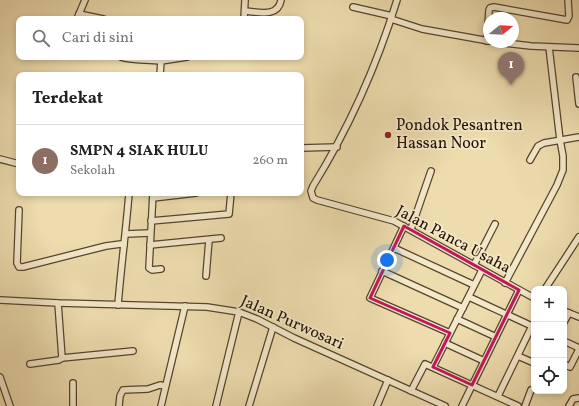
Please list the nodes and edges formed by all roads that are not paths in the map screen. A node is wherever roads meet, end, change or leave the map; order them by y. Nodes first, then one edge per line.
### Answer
1 (85, 0) edge
2 (245, 0) edge
3 (281, 0) edge
4 (397, 0) edge
5 (568, 0) edge
6 (353, 7) dead end
7 (245, 11) junction
8 (489, 12) edge
9 (518, 12) edge
10 (519, 12) edge
11 (78, 16) edge
12 (244, 16) edge
13 (392, 18) junction
14 (483, 40) edge
15 (519, 45) edge
16 (549, 48) junction
17 (579, 48) edge
18 (156, 60) edge
19 (168, 60) edge
20 (161, 61) junction
21 (160, 72) edge
22 (576, 77) dead end
23 (579, 104) edge
24 (579, 137) edge
25 (560, 140) junction
26 (337, 147) junction
27 (304, 148) edge
28 (0, 159) edge
29 (530, 160) dead end
30 (16, 163) edge
31 (431, 171) dead end
32 (129, 196) edge
33 (153, 196) edge
34 (231, 196) edge
35 (19, 210) dead end
36 (151, 221) junction
37 (495, 224) dead end
38 (404, 226) junction
39 (411, 229) junction
40 (150, 233) junction
41 (126, 234) junction
42 (579, 237) edge
43 (220, 238) dead end
44 (209, 240) junction
45 (124, 245) junction
46 (150, 245) junction
47 (394, 248) junction
48 (474, 265) junction
49 (161, 269) dead end
50 (482, 270) junction
51 (382, 271) junction
52 (206, 276) dead end
53 (506, 283) junction
54 (474, 285) junction
55 (547, 286) edge
56 (520, 290) junction
57 (531, 296) edge
58 (469, 297) junction
59 (0, 300) edge
60 (58, 304) junction
61 (118, 305) junction
62 (185, 306) junction
63 (463, 308) junction
64 (239, 312) junction
65 (567, 312) edge
66 (507, 315) junction
67 (579, 317) edge
68 (458, 319) junction
69 (531, 326) edge
70 (272, 327) junction
71 (531, 331) edge
72 (450, 333) junction
73 (496, 337) junction
74 (445, 343) junction
75 (567, 343) edge
76 (579, 349) edge
77 (133, 350) dead end
78 (518, 356) junction
79 (62, 358) junction
80 (484, 362) junction
81 (531, 362) edge
82 (30, 364) dead end
83 (567, 366) edge
84 (433, 368) junction
85 (0, 377) edge
86 (388, 380) junction
87 (73, 383) dead end
88 (472, 385) junction
89 (165, 386) junction
90 (411, 390) junction
91 (531, 390) dead end
92 (498, 396) junction
93 (579, 398) edge
94 (10, 406) edge
95 (73, 406) edge
96 (119, 406) edge
97 (161, 406) edge
98 (216, 406) edge
99 (250, 406) edge
100 (377, 406) edge
101 (445, 406) edge
102 (462, 406) edge
103 (518, 406) edge
104 (525, 406) edge
105 (569, 406) edge

1 - 11 street
2 - 7 street
3 - 7 street
4 - 13 street, Jalan Panca Usaha
5 - 10 street
6 - 13 street
7 - 12 street
8 - 9 street
13 - 14 street
13 - 26 street, Jalan Panca Usaha
15 - 16 street
16 - 17 street
16 - 25 street
18 - 20 street
19 - 20 street
20 - 21 street
22 - 23 street
24 - 25 street
25 - 29 street
25 - 53 street
26 - 27 street
26 - 38 street, Jalan Panca Usaha
28 - 30 street
31 - 39 street
32 - 41 street
33 - 36 street
34 - 36 street
35 - 45 street
36 - 40 street
37 - 48 street
38 - 39 street, Jalan Panca Usaha
38 - 47 street
39 - 48 street, Jalan Panca Usaha
40 - 41 street
40 - 46 street
41 - 45 street
42 - 55 street
43 - 44 street
44 - 46 street
44 - 52 street
45 - 61 street
46 - 49 street
47 - 51 street
47 - 54 street
48 - 50 street, Jalan Panca Usaha
50 - 53 street, Jalan Panca Usaha
50 - 54 street
51 - 63 street
51 - 72 street
53 - 56 street, Jalan Panca Usaha
54 - 58 street
56 - 57 street, Jalan Panca Usaha
56 - 66 street
58 - 63 street
58 - 66 street
59 - 60 street, Jalan Purwosari
60 - 61 street, Jalan Purwosari
60 - 79 street
61 - 62 street, Jalan Purwosari
62 - 64 street, Jalan Purwosari
62 - 89 street
63 - 68 street
64 - 70 street, Jalan Purwosari
64 - 98 street
65 - 67 street
66 - 69 street
66 - 73 street
68 - 72 street
68 - 73 street
70 - 86 street, Jalan Purwosari
70 - 99 street
71 - 78 street
72 - 74 street
73 - 80 street
74 - 80 street
74 - 84 street
75 - 76 street
76 - 83 street
77 - 79 street
78 - 81 street
78 - 92 street
79 - 82 street
80 - 88 street
84 - 88 street
84 - 90 street
85 - 94 street
86 - 90 street, Jalan Purwosari
86 - 100 street
87 - 95 street
88 - 92 street
88 - 102 street
89 - 96 street
89 - 97 street
90 - 101 street, Jalan Purwosari
91 - 104 street
92 - 103 street
93 - 105 street

